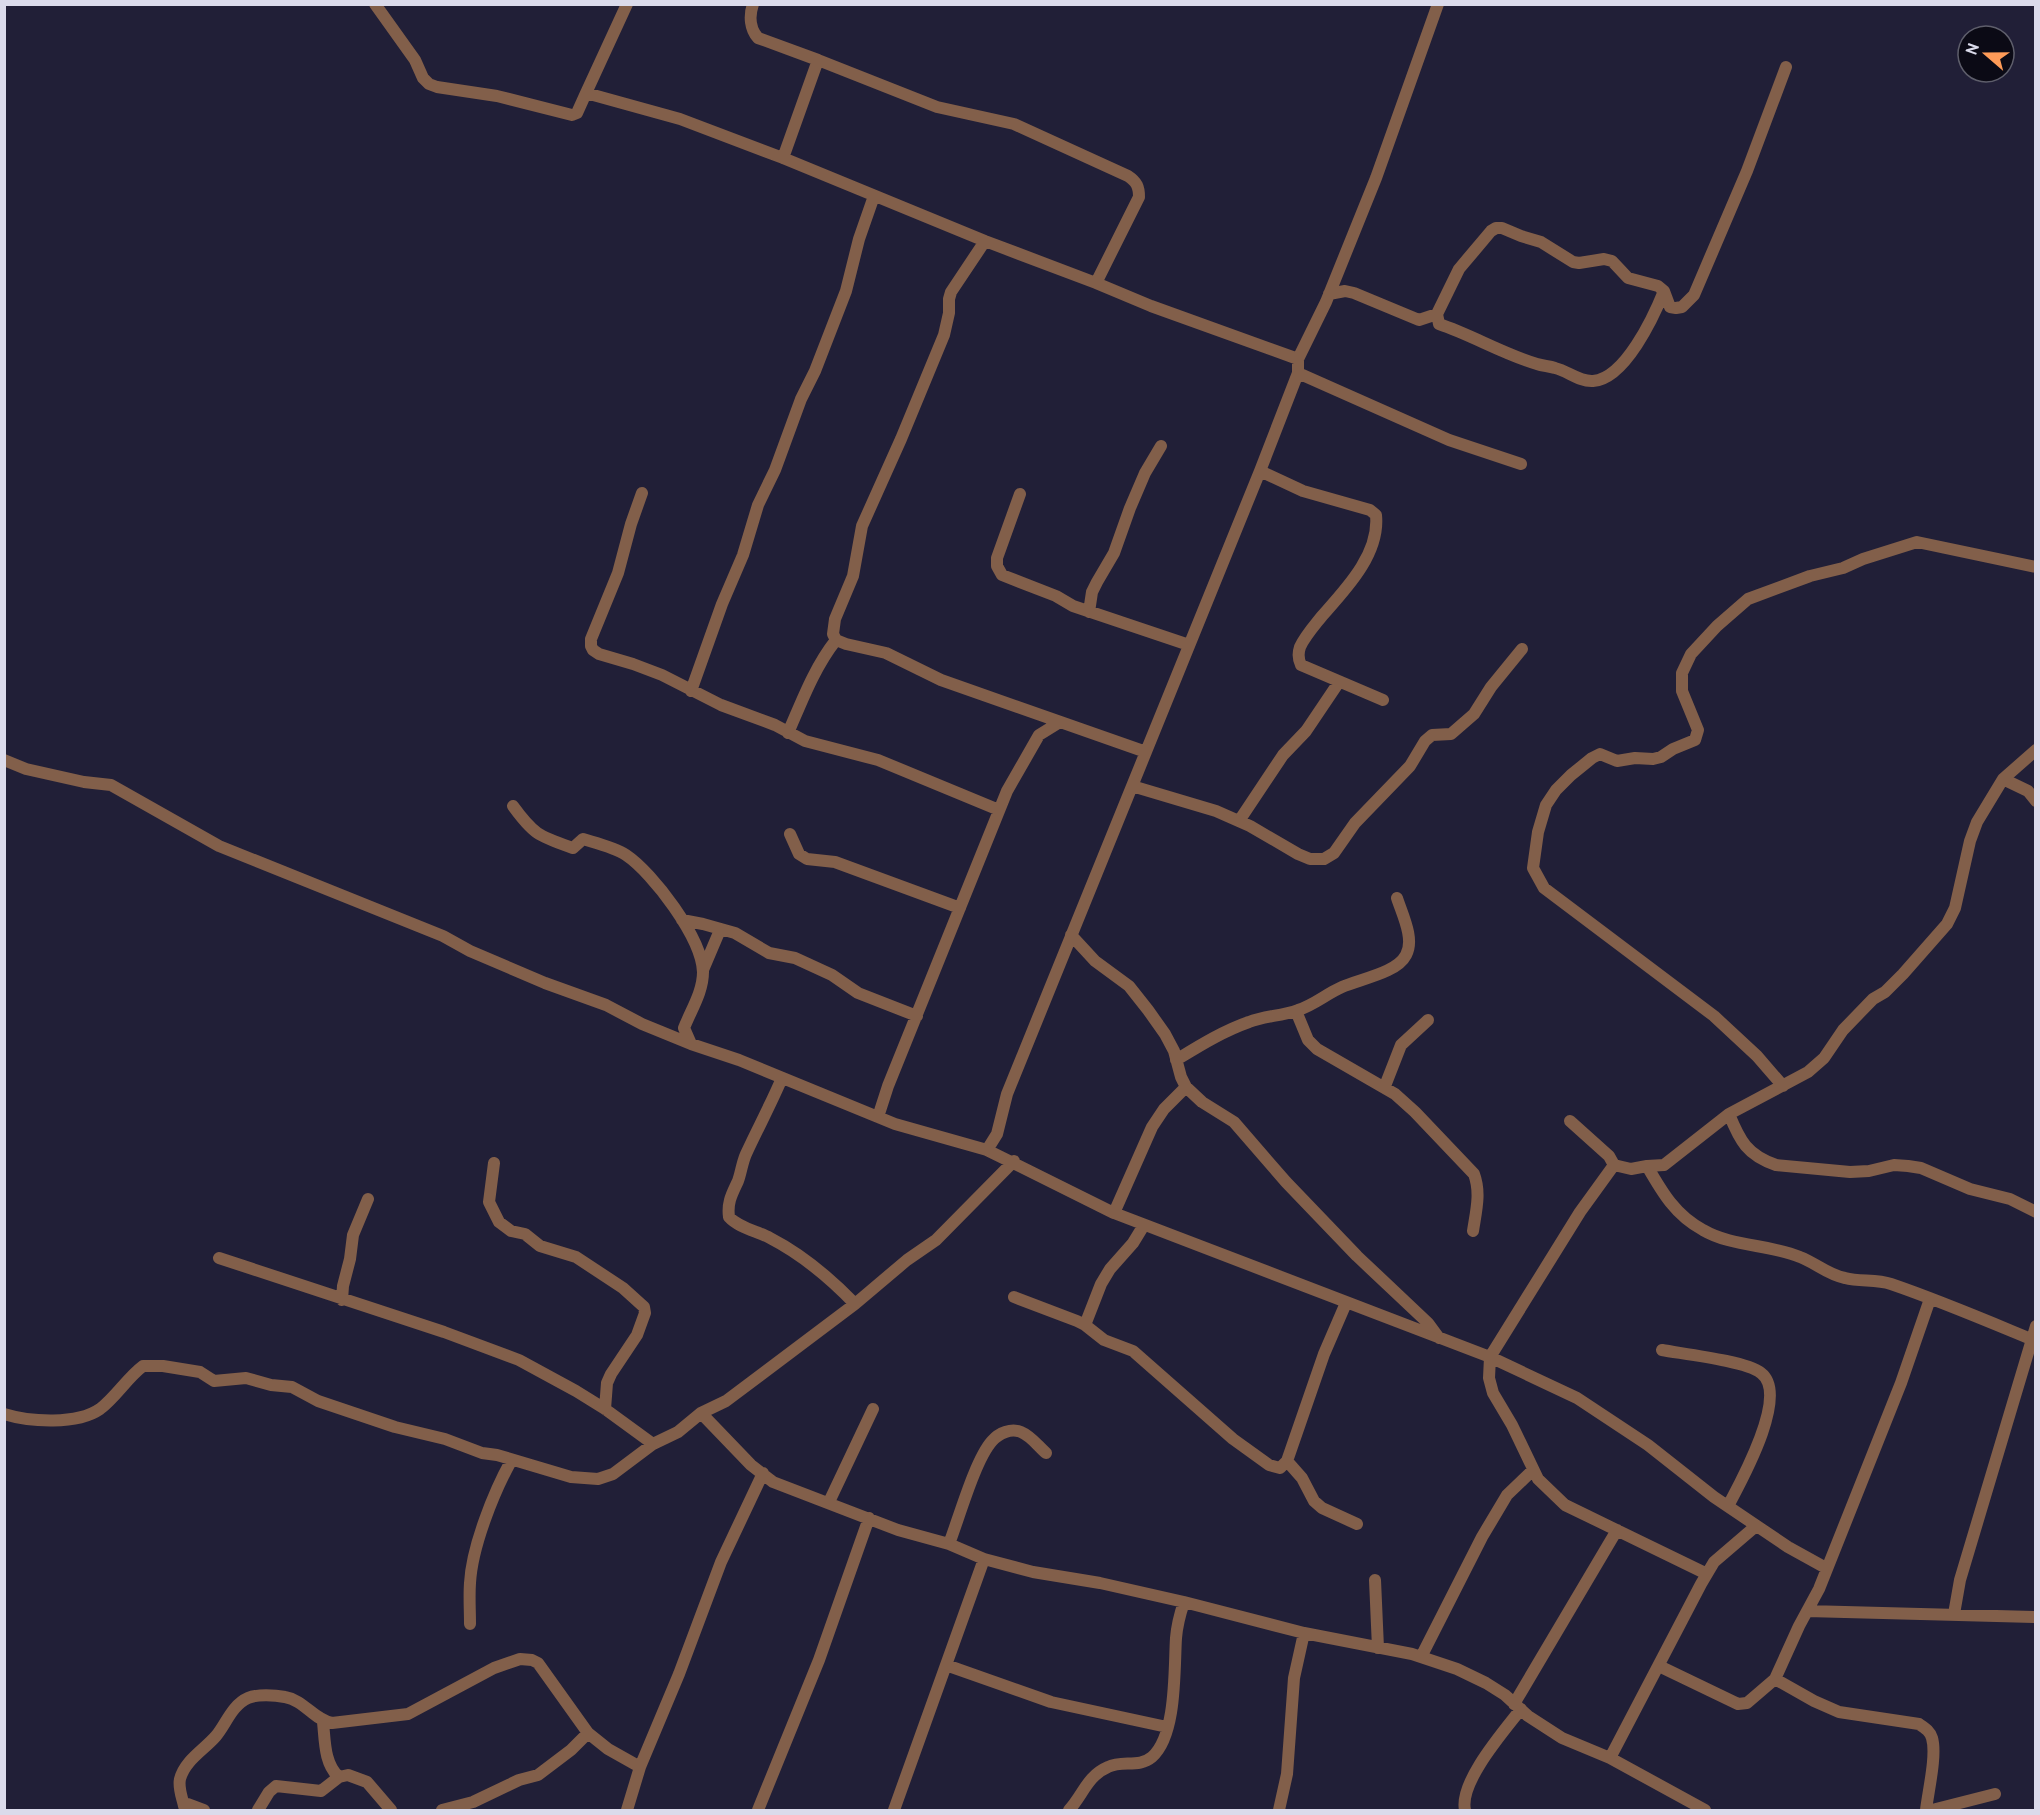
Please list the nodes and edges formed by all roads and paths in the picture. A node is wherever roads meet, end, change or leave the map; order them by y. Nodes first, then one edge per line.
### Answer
1 (375, 4) edge
2 (620, 4) edge
3 (627, 4) edge
4 (753, 4) edge
5 (1438, 4) edge
6 (818, 60) junction
7 (1786, 67) dead end
8 (586, 93) junction
9 (783, 158) junction
10 (874, 196) junction
11 (985, 241) junction
12 (1096, 283) junction
13 (1664, 291) junction
14 (1329, 294) junction
15 (1437, 314) junction
16 (1298, 359) junction
17 (1298, 373) junction
18 (1161, 446) dead end
19 (1521, 464) dead end
20 (1260, 471) junction
21 (642, 493) dead end
22 (1020, 495) dead end
23 (2036, 567) edge
24 (1089, 612) junction
25 (836, 640) junction
26 (1189, 645) junction
27 (1522, 649) dead end
28 (1339, 682) junction
29 (691, 691) junction
30 (1383, 700) dead end
31 (1035, 712) junction
32 (1060, 722) junction
33 (788, 733) junction
34 (1039, 735) junction
35 (2036, 750) edge
36 (1146, 752) junction
37 (4, 760) edge
38 (2003, 779) junction
39 (1132, 786) junction
40 (2036, 801) edge
41 (513, 806) dead end
42 (999, 810) junction
43 (1239, 821) junction
44 (790, 834) dead end
45 (1397, 898) dead end
46 (960, 908) junction
47 (682, 920) junction
48 (720, 930) junction
49 (1071, 935) junction
50 (703, 971) junction
51 (1296, 1011) junction
52 (917, 1016) junction
53 (1428, 1020) dead end
54 (691, 1044) junction
55 (1176, 1060) junction
56 (782, 1078) junction
57 (1385, 1086) junction
58 (1783, 1086) junction
59 (1186, 1088) junction
60 (1729, 1114) junction
61 (878, 1117) junction
62 (1570, 1121) dead end
63 (997, 1134) junction
64 (987, 1149) junction
65 (1009, 1159) junction
66 (494, 1163) dead end
67 (1614, 1165) junction
68 (1647, 1166) junction
69 (368, 1199) dead end
70 (2036, 1212) edge
71 (1114, 1213) junction
72 (1144, 1225) junction
73 (1473, 1231) dead end
74 (219, 1258) dead end
75 (1014, 1297) dead end
76 (1930, 1299) junction
77 (342, 1300) junction
78 (1346, 1303) junction
79 (855, 1304) junction
80 (1085, 1325) junction
81 (2036, 1326) edge
82 (1440, 1338) junction
83 (2031, 1339) junction
84 (1662, 1350) dead end
85 (1490, 1357) junction
86 (873, 1408) dead end
87 (605, 1409) junction
88 (701, 1413) junction
89 (4, 1414) edge
90 (653, 1444) junction
91 (1046, 1453) dead end
92 (511, 1461) junction
93 (1287, 1461) junction
94 (1533, 1470) junction
95 (763, 1473) junction
96 (829, 1502) junction
97 (1728, 1506) junction
98 (868, 1518) junction
99 (1357, 1524) dead end
100 (1756, 1526) junction
101 (1617, 1530) junction
102 (950, 1544) junction
103 (984, 1559) junction
104 (1826, 1568) junction
105 (1707, 1574) junction
106 (1375, 1580) dead end
107 (1184, 1602) junction
108 (1808, 1611) junction
109 (1954, 1614) junction
110 (2036, 1617) edge
111 (470, 1624) dead end
112 (1304, 1633) junction
113 (1378, 1648) junction
114 (1421, 1657) junction
115 (946, 1665) junction
116 (1659, 1666) junction
117 (1775, 1679) junction
118 (1518, 1707) junction
119 (323, 1722) junction
120 (1167, 1727) junction
121 (588, 1733) junction
122 (1610, 1758) junction
123 (640, 1767) junction
124 (339, 1777) junction
125 (1995, 1794) dead end
126 (187, 1807) edge
127 (204, 1810) edge
128 (258, 1810) edge
129 (392, 1810) edge
130 (441, 1810) edge
131 (627, 1810) edge
132 (758, 1810) edge
133 (894, 1810) edge
134 (1070, 1810) edge
135 (1279, 1810) edge
136 (1465, 1810) edge
137 (1705, 1810) edge
138 (1926, 1810) edge
139 (1932, 1810) edge

1 - 8 street
2 - 8 street
3 - 8 street
4 - 6 street
5 - 14 street
6 - 9 street
6 - 12 street
7 - 13 street
8 - 9 street
9 - 10 street
10 - 11 street
10 - 29 street
11 - 12 street
11 - 25 street
12 - 16 street
13 - 15 street
13 - 15 street
14 - 15 street
14 - 16 street
16 - 17 street
17 - 19 street
17 - 20 street
18 - 24 street
20 - 26 street
20 - 28 street
21 - 29 street
22 - 24 street
23 - 58 street
24 - 26 street
25 - 31 street
25 - 33 street
26 - 36 street
27 - 43 street
28 - 30 street
28 - 43 street
29 - 33 street
31 - 32 street
31 - 34 street
32 - 34 street
32 - 36 street
33 - 42 street
34 - 42 street
35 - 38 street
36 - 39 street
37 - 54 street
38 - 40 street
38 - 58 street
39 - 43 street
39 - 49 street
41 - 47 street
42 - 46 street
44 - 46 street
45 - 51 street
46 - 52 street
47 - 48 street
47 - 50 street
48 - 50 street
48 - 52 street
49 - 55 street
49 - 63 street
50 - 54 street
51 - 55 street
51 - 57 street
52 - 61 street
53 - 57 street
54 - 56 street
55 - 59 street
56 - 61 street
56 - 79 street
57 - 73 street
58 - 60 street
59 - 71 street
59 - 82 street
60 - 68 street
60 - 70 street
61 - 64 street
62 - 67 street
63 - 64 street
63 - 65 street
64 - 65 street
65 - 71 street
65 - 79 street
66 - 87 street
67 - 68 street
67 - 85 street
68 - 76 street
69 - 77 street
71 - 72 street
72 - 78 street
72 - 80 street
74 - 77 street
75 - 80 street
76 - 83 street
76 - 104 street
77 - 87 street
78 - 82 street
78 - 93 street
79 - 88 street
80 - 93 street
81 - 83 street
82 - 85 street
83 - 109 street
84 - 97 street
85 - 94 street
85 - 97 street
86 - 96 street
87 - 90 street
88 - 90 street
88 - 95 street
89 - 92 street
90 - 92 street
91 - 102 street
92 - 111 street
93 - 99 street
94 - 101 street
94 - 114 street
95 - 96 street
95 - 123 street
96 - 98 street
97 - 100 street
98 - 102 street
98 - 132 street
100 - 104 street
100 - 105 street
101 - 105 street
101 - 118 street
102 - 103 street
103 - 107 street
103 - 115 street
104 - 108 street
105 - 116 street
106 - 113 street
107 - 112 street
107 - 120 street
108 - 109 street
108 - 117 street
109 - 110 street
112 - 113 street
112 - 135 street
113 - 114 street
114 - 118 street
115 - 120 street
115 - 133 street
116 - 117 street
116 - 122 street
117 - 138 street
118 - 122 street
118 - 136 street
119 - 121 street
119 - 124 street
119 - 126 street
120 - 134 street
121 - 123 street
121 - 130 street
122 - 137 street
123 - 131 street
124 - 128 street
124 - 129 street
125 - 139 street
126 - 127 street

